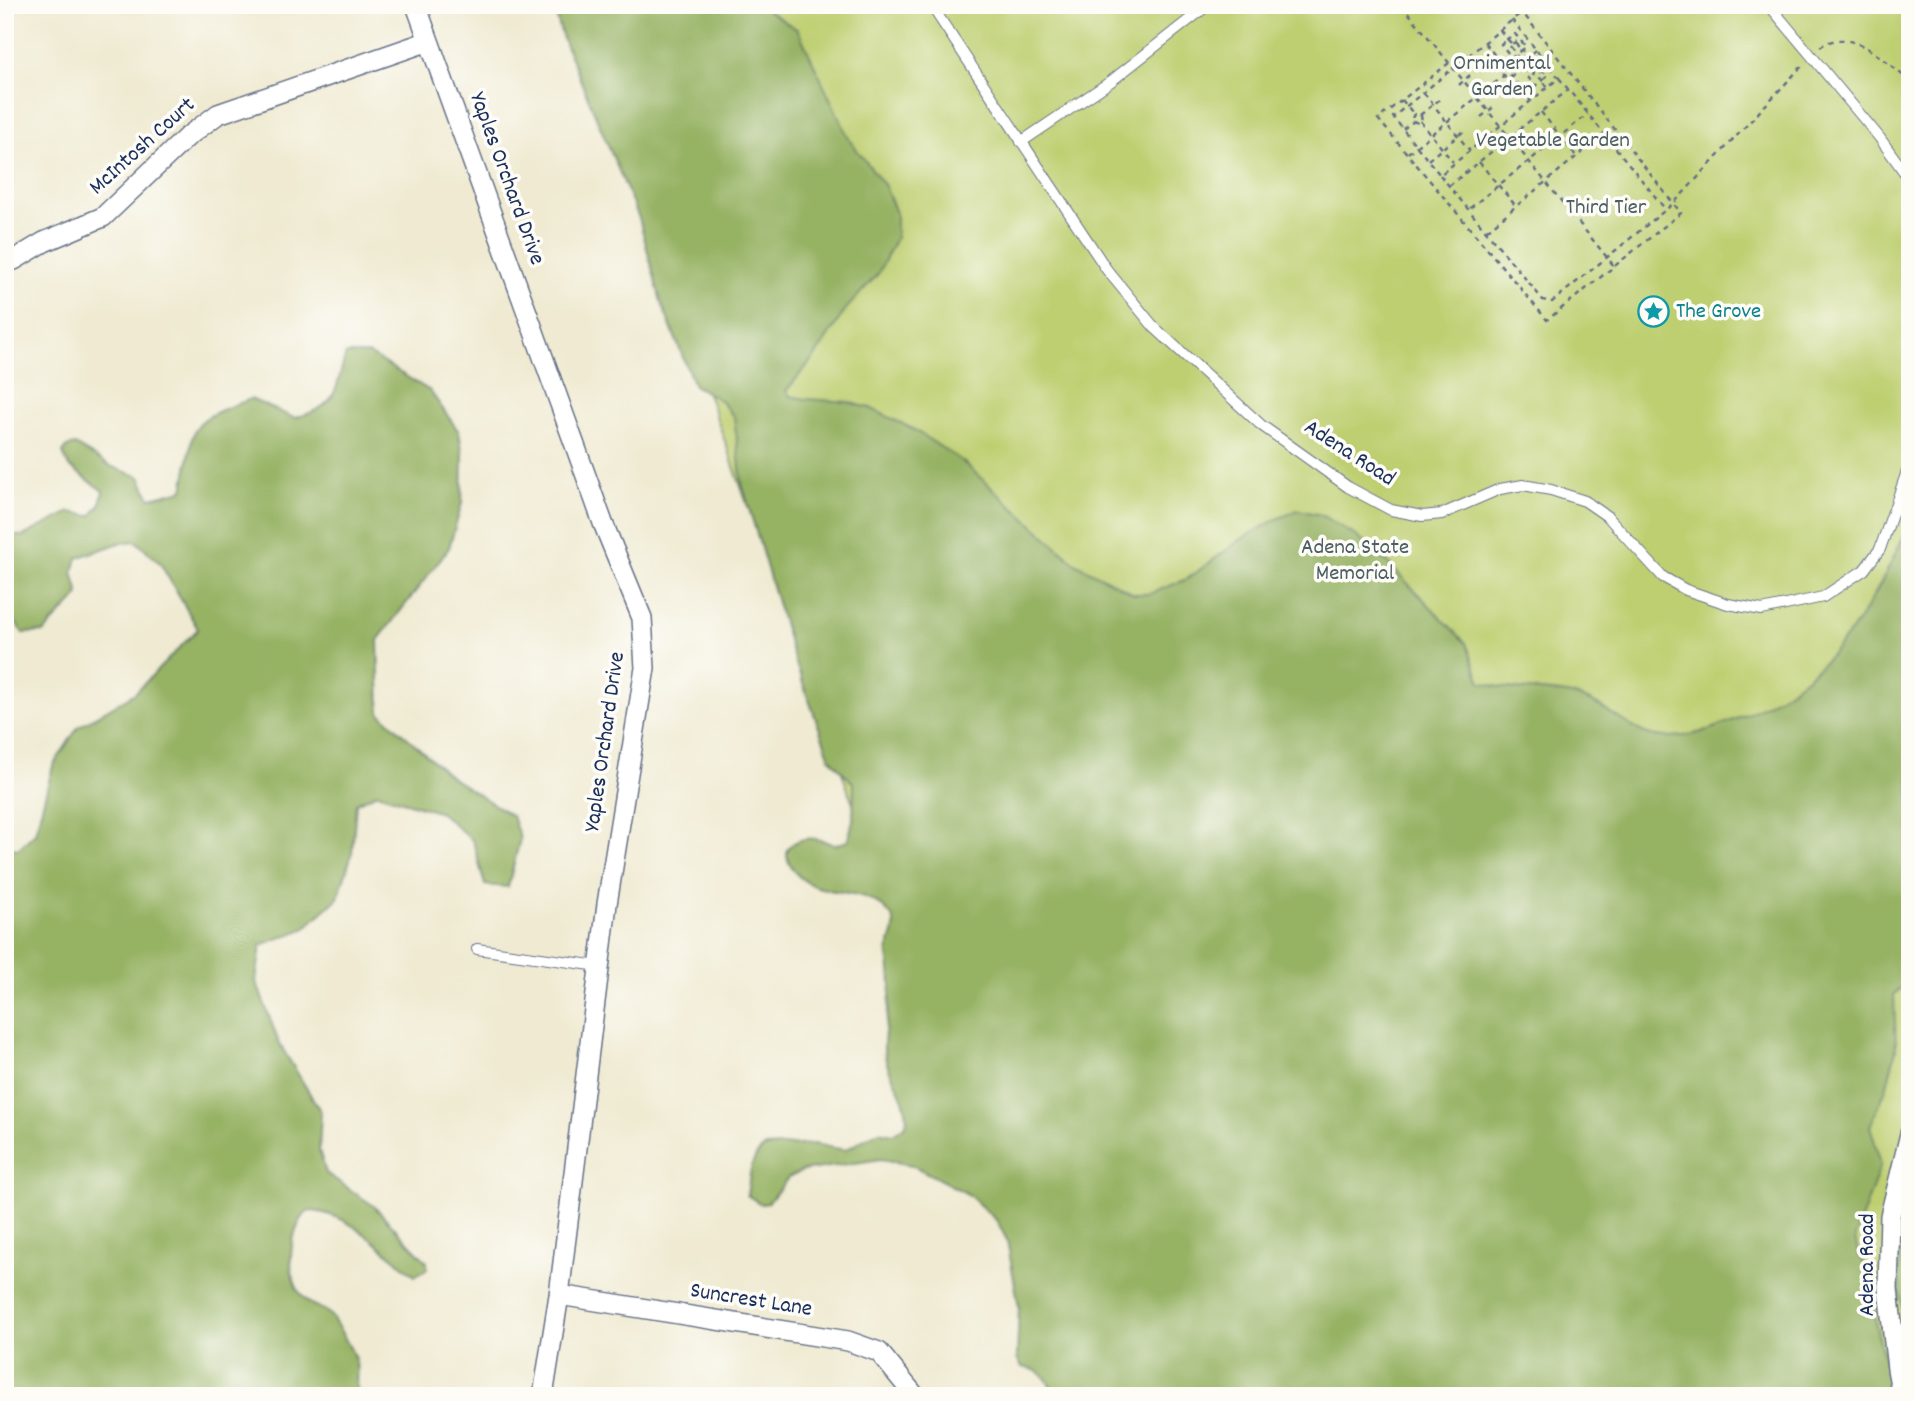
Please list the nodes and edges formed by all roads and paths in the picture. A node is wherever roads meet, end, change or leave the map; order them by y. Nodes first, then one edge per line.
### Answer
1 (416, 5) edge
2 (931, 5) edge
3 (1208, 5) edge
4 (1402, 5) edge
5 (1516, 5) edge
6 (1769, 5) edge
7 (1522, 12) junction
8 (1512, 20) junction
9 (1500, 30) junction
10 (1507, 39) junction
11 (1520, 40) junction
12 (429, 41) junction
13 (1485, 44) junction
14 (1514, 45) junction
15 (1536, 50) junction
16 (1519, 52) junction
17 (1815, 52) dead end
18 (1528, 57) junction
19 (1522, 62) junction
20 (1449, 63) junction
21 (1804, 63) dead end
22 (1531, 67) junction
23 (1504, 68) junction
24 (1454, 69) junction
25 (1513, 69) junction
26 (1508, 73) junction
27 (1536, 74) junction
28 (1470, 75) dead end
29 (1504, 77) junction
30 (1512, 77) junction
31 (1559, 78) junction
32 (1542, 80) junction
33 (1464, 81) junction
34 (1910, 81) edge
35 (1459, 85) dead end
36 (1548, 88) junction
37 (1568, 90) junction
38 (1424, 93) junction
39 (1478, 98) junction
40 (1402, 100) junction
41 (1439, 100) dead end
42 (1531, 101) junction
43 (1433, 105) junction
44 (1407, 106) junction
45 (1495, 106) dead end
46 (1488, 111) junction
47 (1541, 112) junction
48 (1588, 114) junction
49 (1414, 115) junction
50 (1420, 115) junction
51 (1481, 117) dead end
52 (1414, 121) junction
53 (1420, 121) junction
54 (1447, 122) junction
55 (1500, 126) junction
56 (1403, 130) junction
57 (1464, 131) dead end
58 (1604, 134) junction
59 (1431, 135) junction
60 (1458, 136) junction
61 (1560, 136) junction
62 (1510, 137) junction
63 (1021, 142) junction
64 (1416, 146) junction
65 (1442, 149) junction
66 (1469, 151) junction
67 (1407, 154) junction
68 (1576, 157) junction
69 (1428, 160) junction
70 (1529, 161) junction
71 (1479, 162) junction
72 (1454, 164) junction
73 (1440, 175) junction
74 (1910, 180) edge
75 (1546, 182) junction
76 (1498, 185) junction
77 (1449, 186) junction
78 (1674, 203) junction
79 (1516, 206) junction
80 (1469, 209) junction
81 (1666, 210) junction
82 (1487, 230) junction
83 (1607, 258) junction
84 (14, 260) dead end
85 (1614, 267) junction
86 (1910, 463) edge
87 (477, 949) dead end
88 (599, 966) junction
89 (1910, 1134) edge
90 (559, 1295) junction
91 (543, 1396) edge
92 (915, 1396) edge
93 (1906, 1396) edge

1 - 12 street, Yaples Orchard Drive
2 - 63 lane, Adena Road
3 - 63 lane
4 - 20 path
5 - 7 path
6 - 74 lane
7 - 8 path
7 - 78 path
8 - 9 path
8 - 15 path
9 - 10 path
9 - 13 path
10 - 11 path
10 - 14 path
10 - 16 path
11 - 14 path
11 - 16 path
12 - 84 street, McIntosh Court
12 - 88 street, Yaples Orchard Drive
13 - 23 path
13 - 24 path
14 - 16 path
15 - 18 path
15 - 31 path
16 - 18 path
16 - 19 path
17 - 34 path
18 - 19 path
18 - 22 path
19 - 22 path
19 - 25 path
20 - 24 path
20 - 40 path
21 - 78 path
22 - 27 path
22 - 27 path
22 - 27 path
23 - 25 path
23 - 26 path
23 - 29 path
24 - 33 path
24 - 38 path
25 - 26 path
25 - 30 path
26 - 29 path
26 - 30 path
27 - 32 path
27 - 32 path
27 - 32 path
28 - 33 path
29 - 30 path
29 - 39 path
30 - 42 path
31 - 36 path
31 - 37 path
32 - 36 path
33 - 35 path
33 - 39 path
36 - 42 path
37 - 47 path
37 - 48 path
38 - 43 path
38 - 44 path
39 - 46 path
39 - 54 path
40 - 44 path
40 - 67 path
41 - 43 path
42 - 55 path
43 - 50 path
43 - 54 path
44 - 49 path
44 - 56 path
45 - 46 path
46 - 51 path
46 - 55 path
47 - 61 path
47 - 62 path
48 - 58 path
48 - 61 path
49 - 50 path
49 - 52 path
50 - 53 path
52 - 53 path
52 - 56 path
53 - 59 path
54 - 59 path
54 - 60 path
55 - 62 path
55 - 66 path
56 - 64 path
57 - 60 path
58 - 68 path
58 - 81 path
59 - 64 path
59 - 65 path
60 - 65 path
60 - 66 path
61 - 68 path
61 - 70 path
62 - 70 path
62 - 71 path
63 - 86 lane, Adena Road
64 - 67 path
64 - 69 path
65 - 69 path
65 - 72 path
66 - 72 path
67 - 85 path
68 - 75 path
69 - 73 path
70 - 75 path
70 - 76 path
71 - 76 path
71 - 77 path
72 - 73 path
73 - 77 path
75 - 79 path
75 - 83 path
76 - 79 path
76 - 80 path
77 - 80 path
78 - 81 path
78 - 85 path
79 - 82 path
80 - 82 path
81 - 83 path
82 - 83 path
83 - 85 path
87 - 88 lane
88 - 90 street, Yaples Orchard Drive
89 - 93 street, Adena Road
90 - 91 street, Yaples Orchard Drive
90 - 92 street, Suncrest Lane

